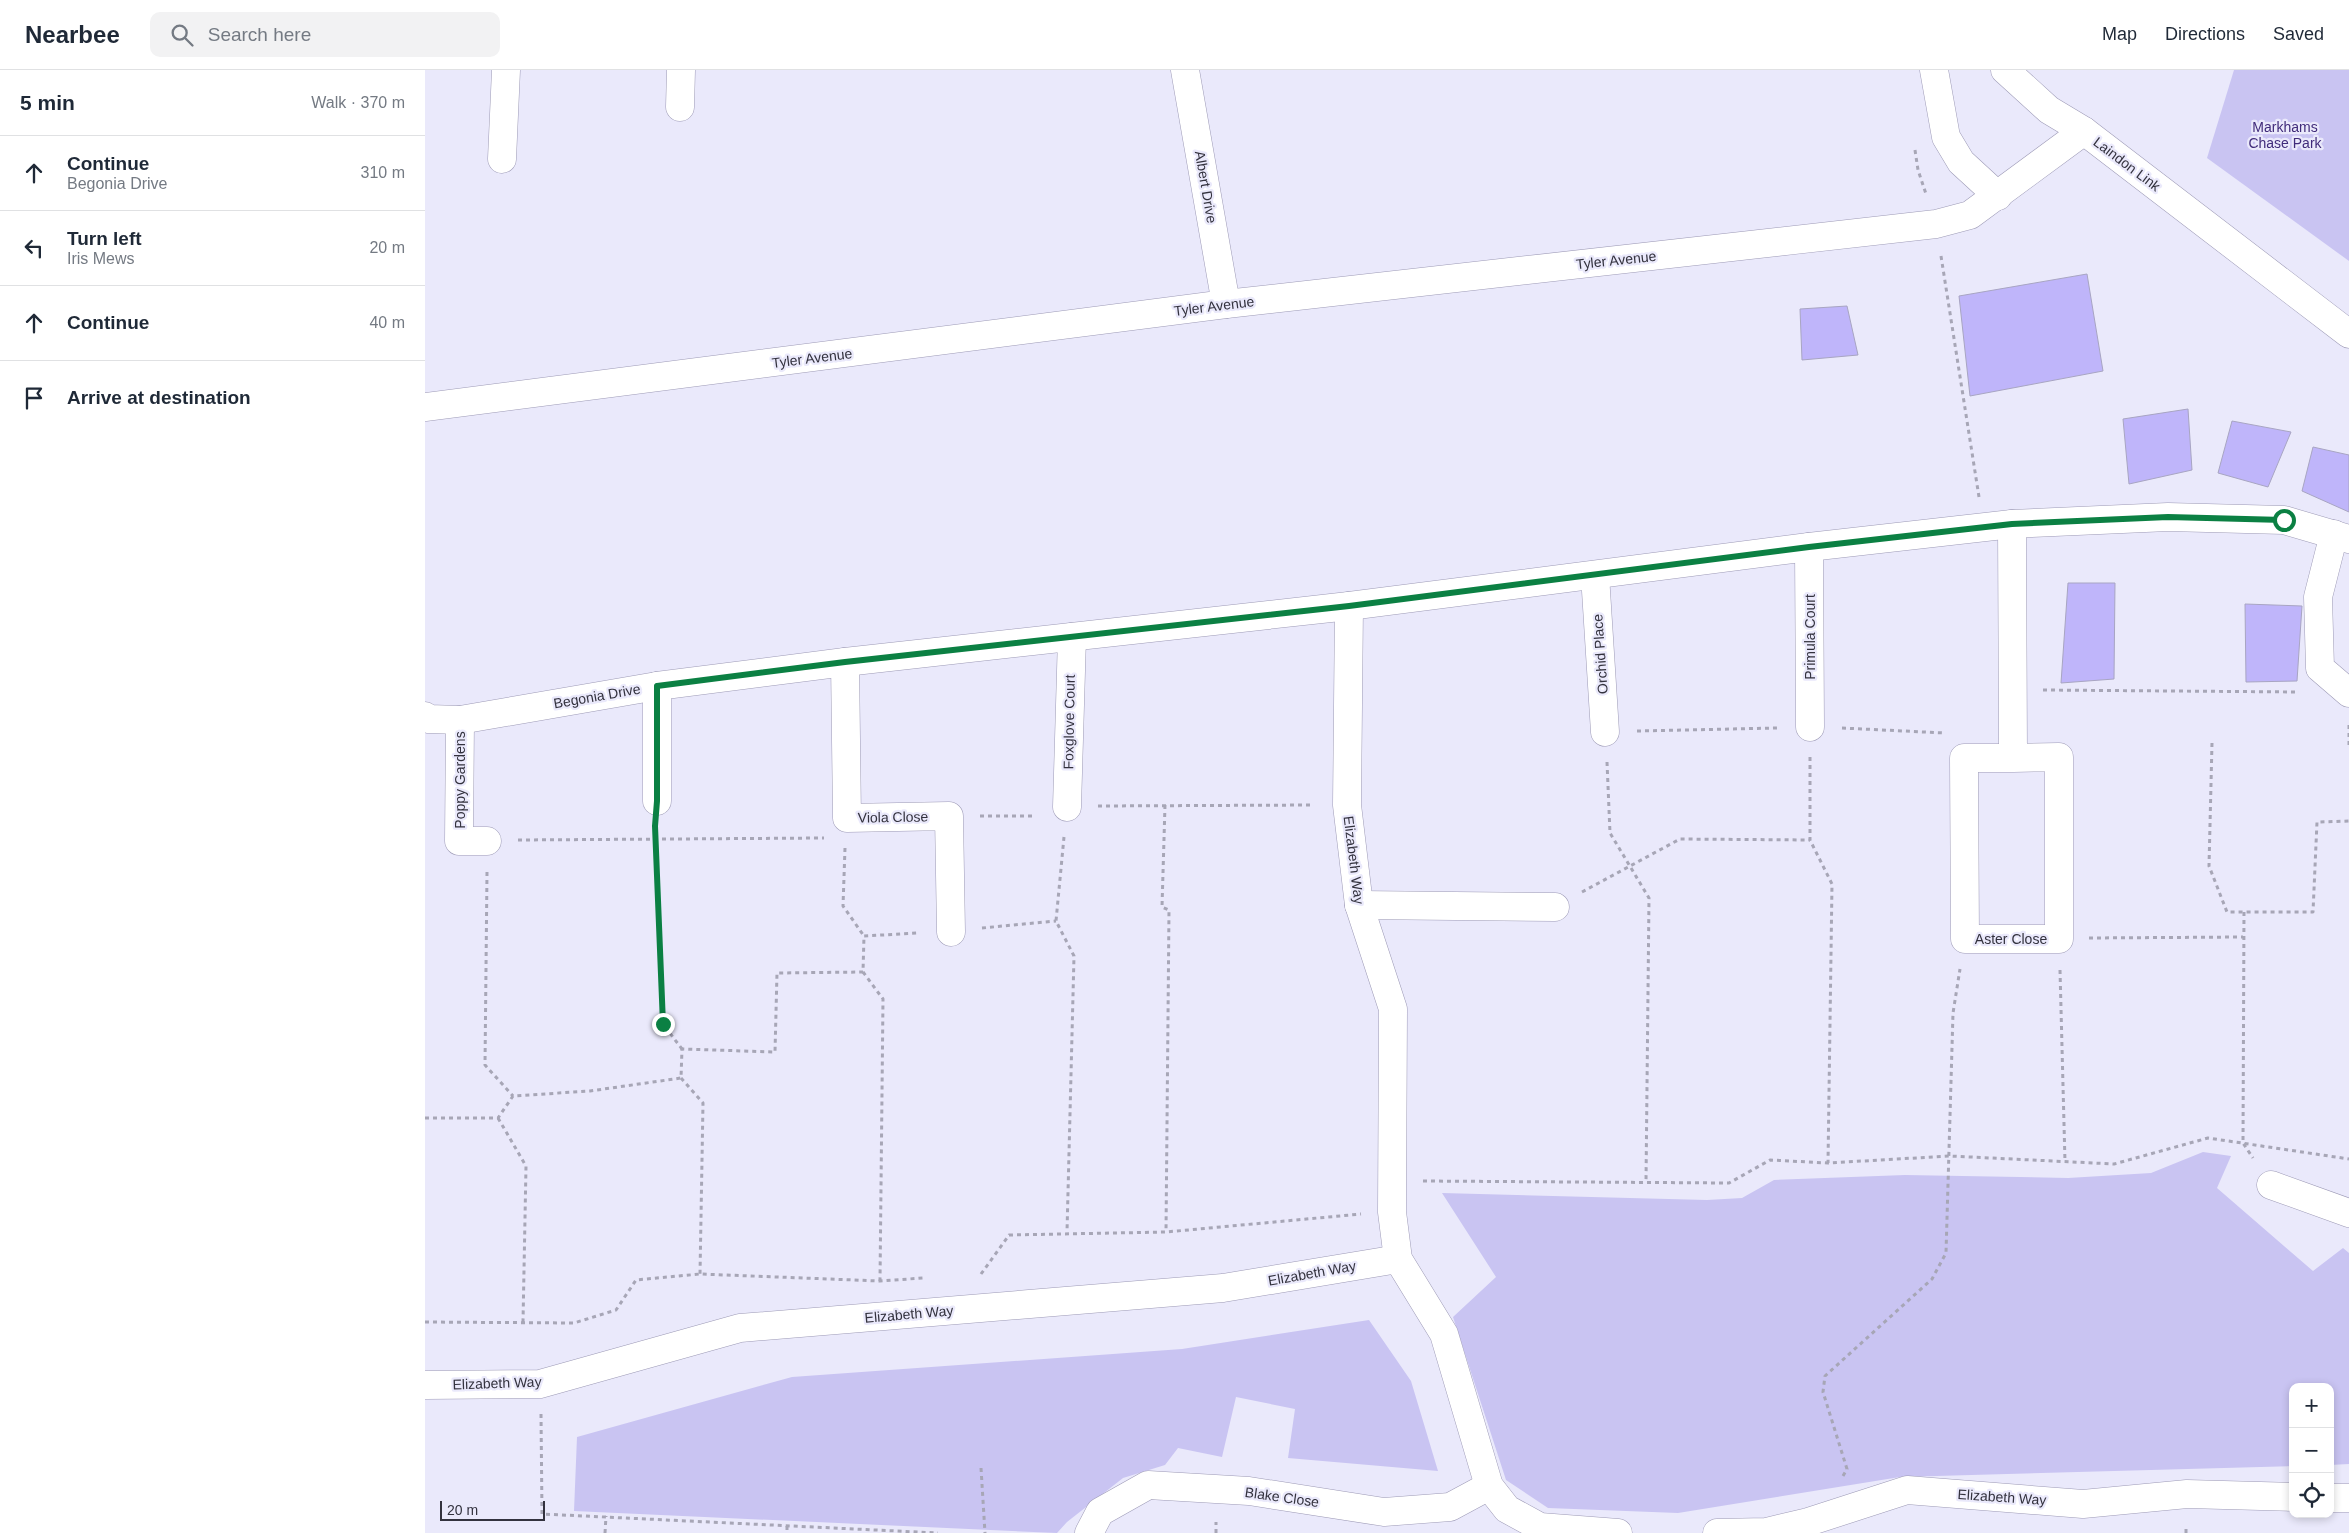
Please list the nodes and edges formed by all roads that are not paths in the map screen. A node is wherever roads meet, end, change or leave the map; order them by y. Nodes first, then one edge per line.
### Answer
1 (506, 70) edge
2 (681, 70) edge
3 (1185, 70) edge
4 (1934, 70) edge
5 (2005, 70) edge
6 (680, 107) dead end
7 (2083, 131) junction
8 (502, 159) dead end
9 (1998, 196) junction
10 (1226, 304) junction
11 (2349, 334) edge
12 (425, 407) edge
13 (2012, 524) junction
14 (2341, 537) edge
15 (1809, 547) junction
16 (1595, 575) junction
17 (1349, 606) junction
18 (1071, 637) junction
19 (845, 662) junction
20 (657, 686) junction
21 (2349, 693) edge
22 (425, 716) edge
23 (460, 720) junction
24 (1810, 727) road end
25 (1605, 732) road end
26 (2013, 758) junction
27 (657, 801) road end
28 (1067, 811) road end
29 (487, 841) road end
30 (1359, 905) junction
31 (1555, 907) road end
32 (951, 932) road end
33 (2271, 1185) dead end
34 (2349, 1213) edge
35 (1398, 1259) junction
36 (425, 1385) edge
37 (1489, 1486) junction
38 (2289, 1497) edge
39 (2334, 1498) edge
40 (2349, 1498) edge
41 (1089, 1533) edge
42 (1618, 1533) edge
43 (1717, 1533) edge

1 - 8 street
2 - 6 street
3 - 10 street, Albert Drive
4 - 9 street
5 - 7 street
7 - 9 street, Laindon Link
7 - 11 street, Laindon Link
9 - 10 street, Tyler Avenue
10 - 12 street, Tyler Avenue
13 - 14 street, Begonia Drive
13 - 15 street, Begonia Drive
13 - 26 street
14 - 21 street
15 - 16 street, Begonia Drive
15 - 24 street, Primula Court
16 - 17 street, Begonia Drive
16 - 25 street, Orchid Place
17 - 18 street, Begonia Drive
17 - 30 street, Elizabeth Way
18 - 19 street, Begonia Drive
18 - 28 street, Foxglove Court
19 - 20 street, Begonia Drive
19 - 32 street, Viola Close
20 - 23 street, Begonia Drive
20 - 27 street
22 - 23 street, Begonia Drive
23 - 29 street, Poppy Gardens
26 - 26 street, Aster Close
30 - 31 street
30 - 35 street, Elizabeth Way
33 - 34 street
35 - 36 street, Elizabeth Way
35 - 37 street, Elizabeth Way
37 - 41 street, Blake Close
37 - 42 street, Elizabeth Way
38 - 43 street, Elizabeth Way
39 - 40 street

